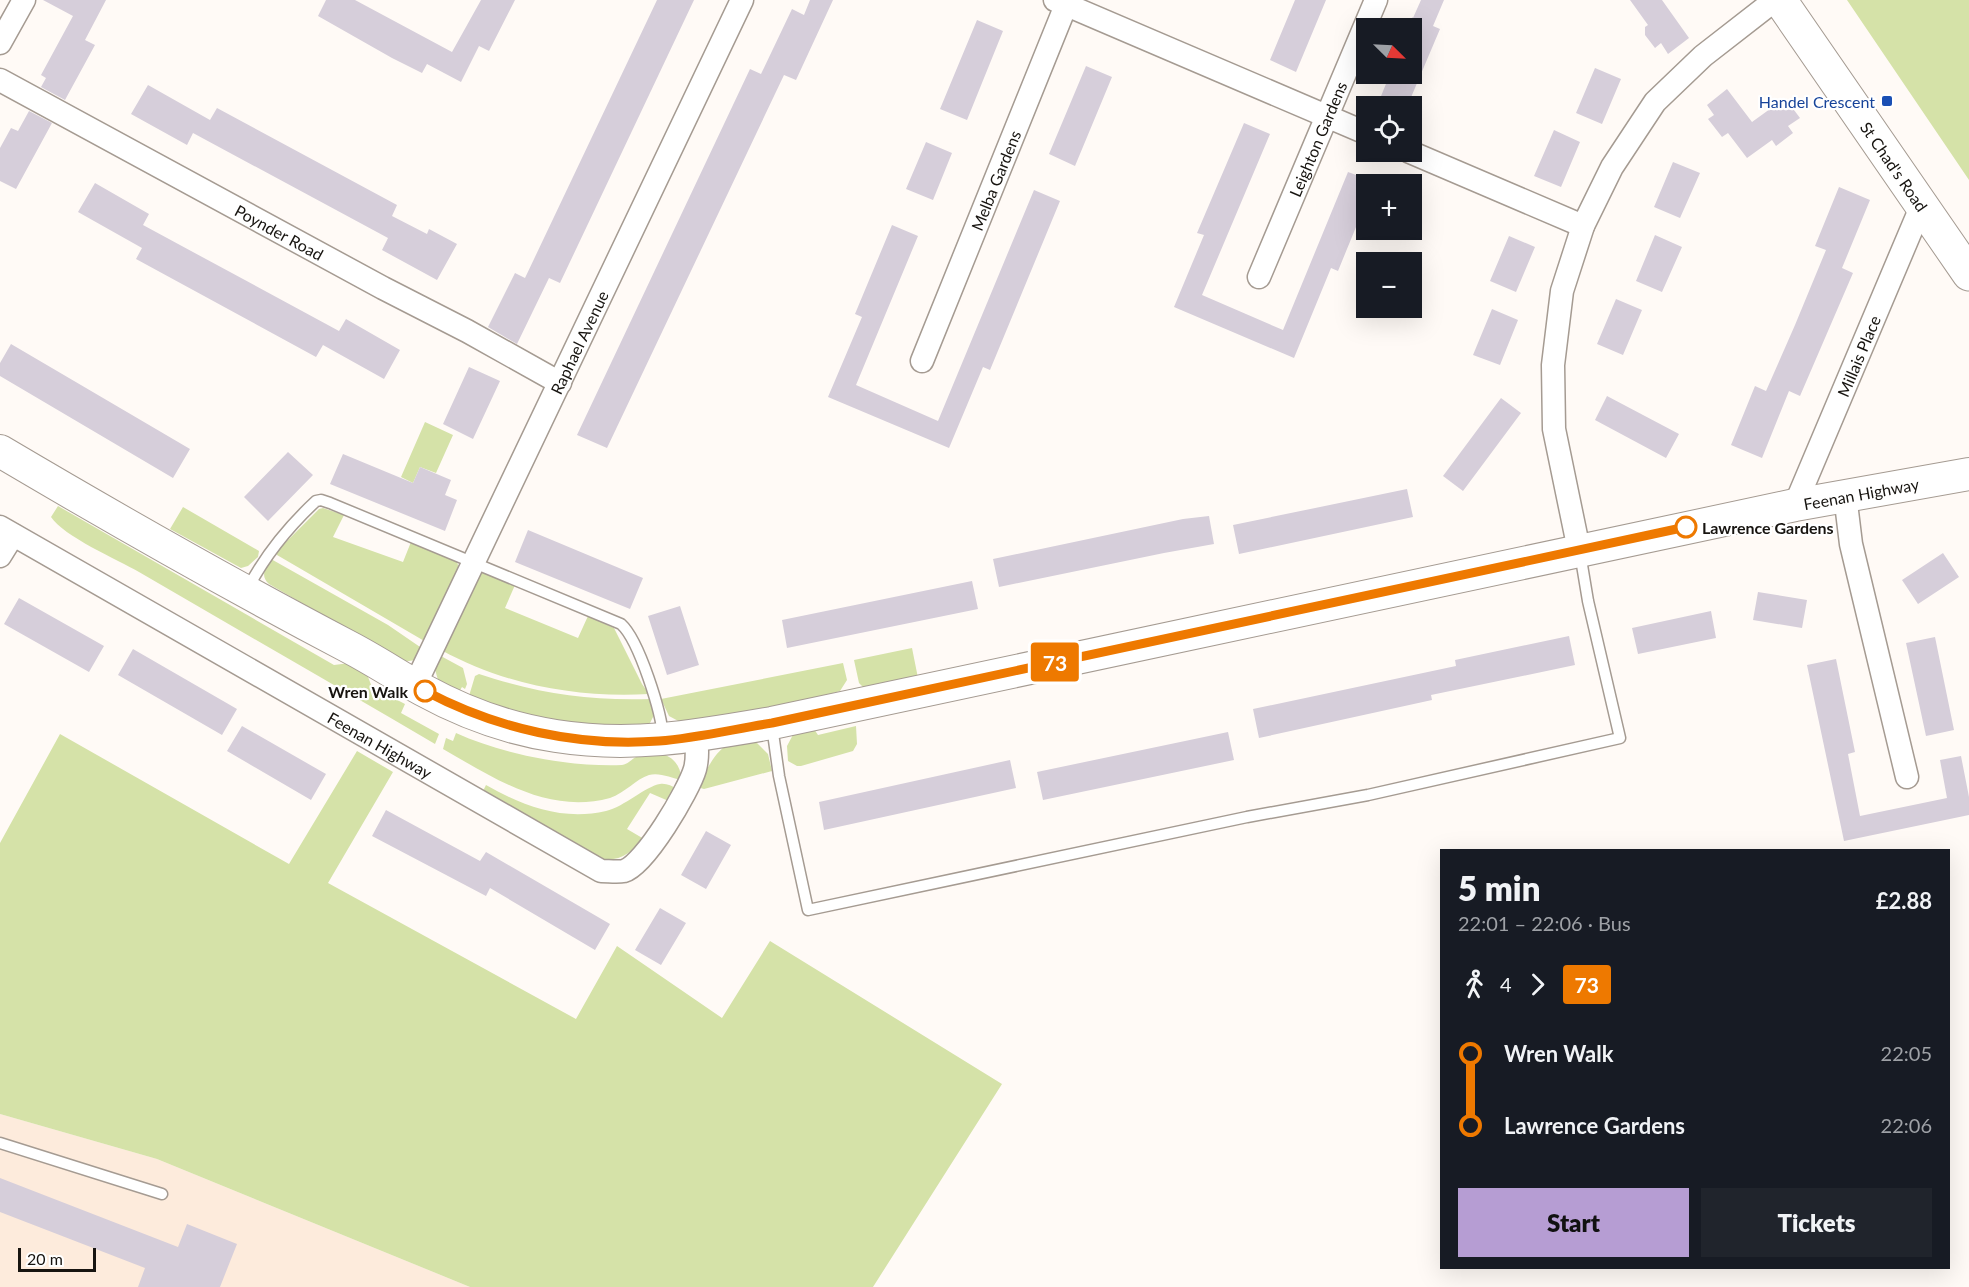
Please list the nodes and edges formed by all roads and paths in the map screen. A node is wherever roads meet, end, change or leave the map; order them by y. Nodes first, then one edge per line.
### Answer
1 (24, 0) edge
2 (742, 0) edge
3 (1376, 0) edge
4 (1775, 0) edge
5 (1780, 0) edge
6 (1063, 2) edge
7 (0, 43) edge
8 (0, 80) edge
9 (1328, 116) junction
10 (1356, 129) edge
11 (1422, 157) edge
12 (1921, 207) junction
13 (1583, 226) junction
14 (1969, 274) edge
15 (1259, 277) dead end
16 (922, 361) dead end
17 (560, 383) junction
18 (0, 451) edge
19 (1969, 474) edge
20 (1845, 495) junction
21 (1795, 505) junction
22 (6, 531) edge
23 (1579, 550) junction
24 (0, 556) edge
25 (473, 562) junction
26 (246, 593) junction
27 (415, 685) junction
28 (772, 723) junction
29 (696, 736) junction
30 (663, 740) junction
31 (1907, 777) dead end
32 (0, 1143) edge
33 (162, 1194) dead end

1 - 7 street
2 - 17 street, Raphael Avenue
3 - 9 street, Leighton Gardens
4 - 13 street
5 - 12 main road, St Chad's Road
6 - 9 street
6 - 16 street, Melba Gardens
8 - 17 street, Poynder Road
9 - 10 street
9 - 15 street, Leighton Gardens
11 - 13 street
12 - 14 main road, St Chad's Road
12 - 21 street, Millais Place
13 - 23 street
17 - 25 street, Raphael Avenue
18 - 26 street, Feenan Highway
19 - 20 street, Feenan Highway
20 - 21 street, Feenan Highway
20 - 31 street
21 - 23 street, Feenan Highway
22 - 24 street
22 - 29 street, Feenan Highway
23 - 28 street, Feenan Highway
23 - 28 lane
25 - 26 lane
25 - 27 street, Raphael Avenue
25 - 30 lane
26 - 27 street, Feenan Highway
27 - 30 street, Feenan Highway
28 - 29 street, Feenan Highway
29 - 30 street, Feenan Highway
32 - 33 lane

